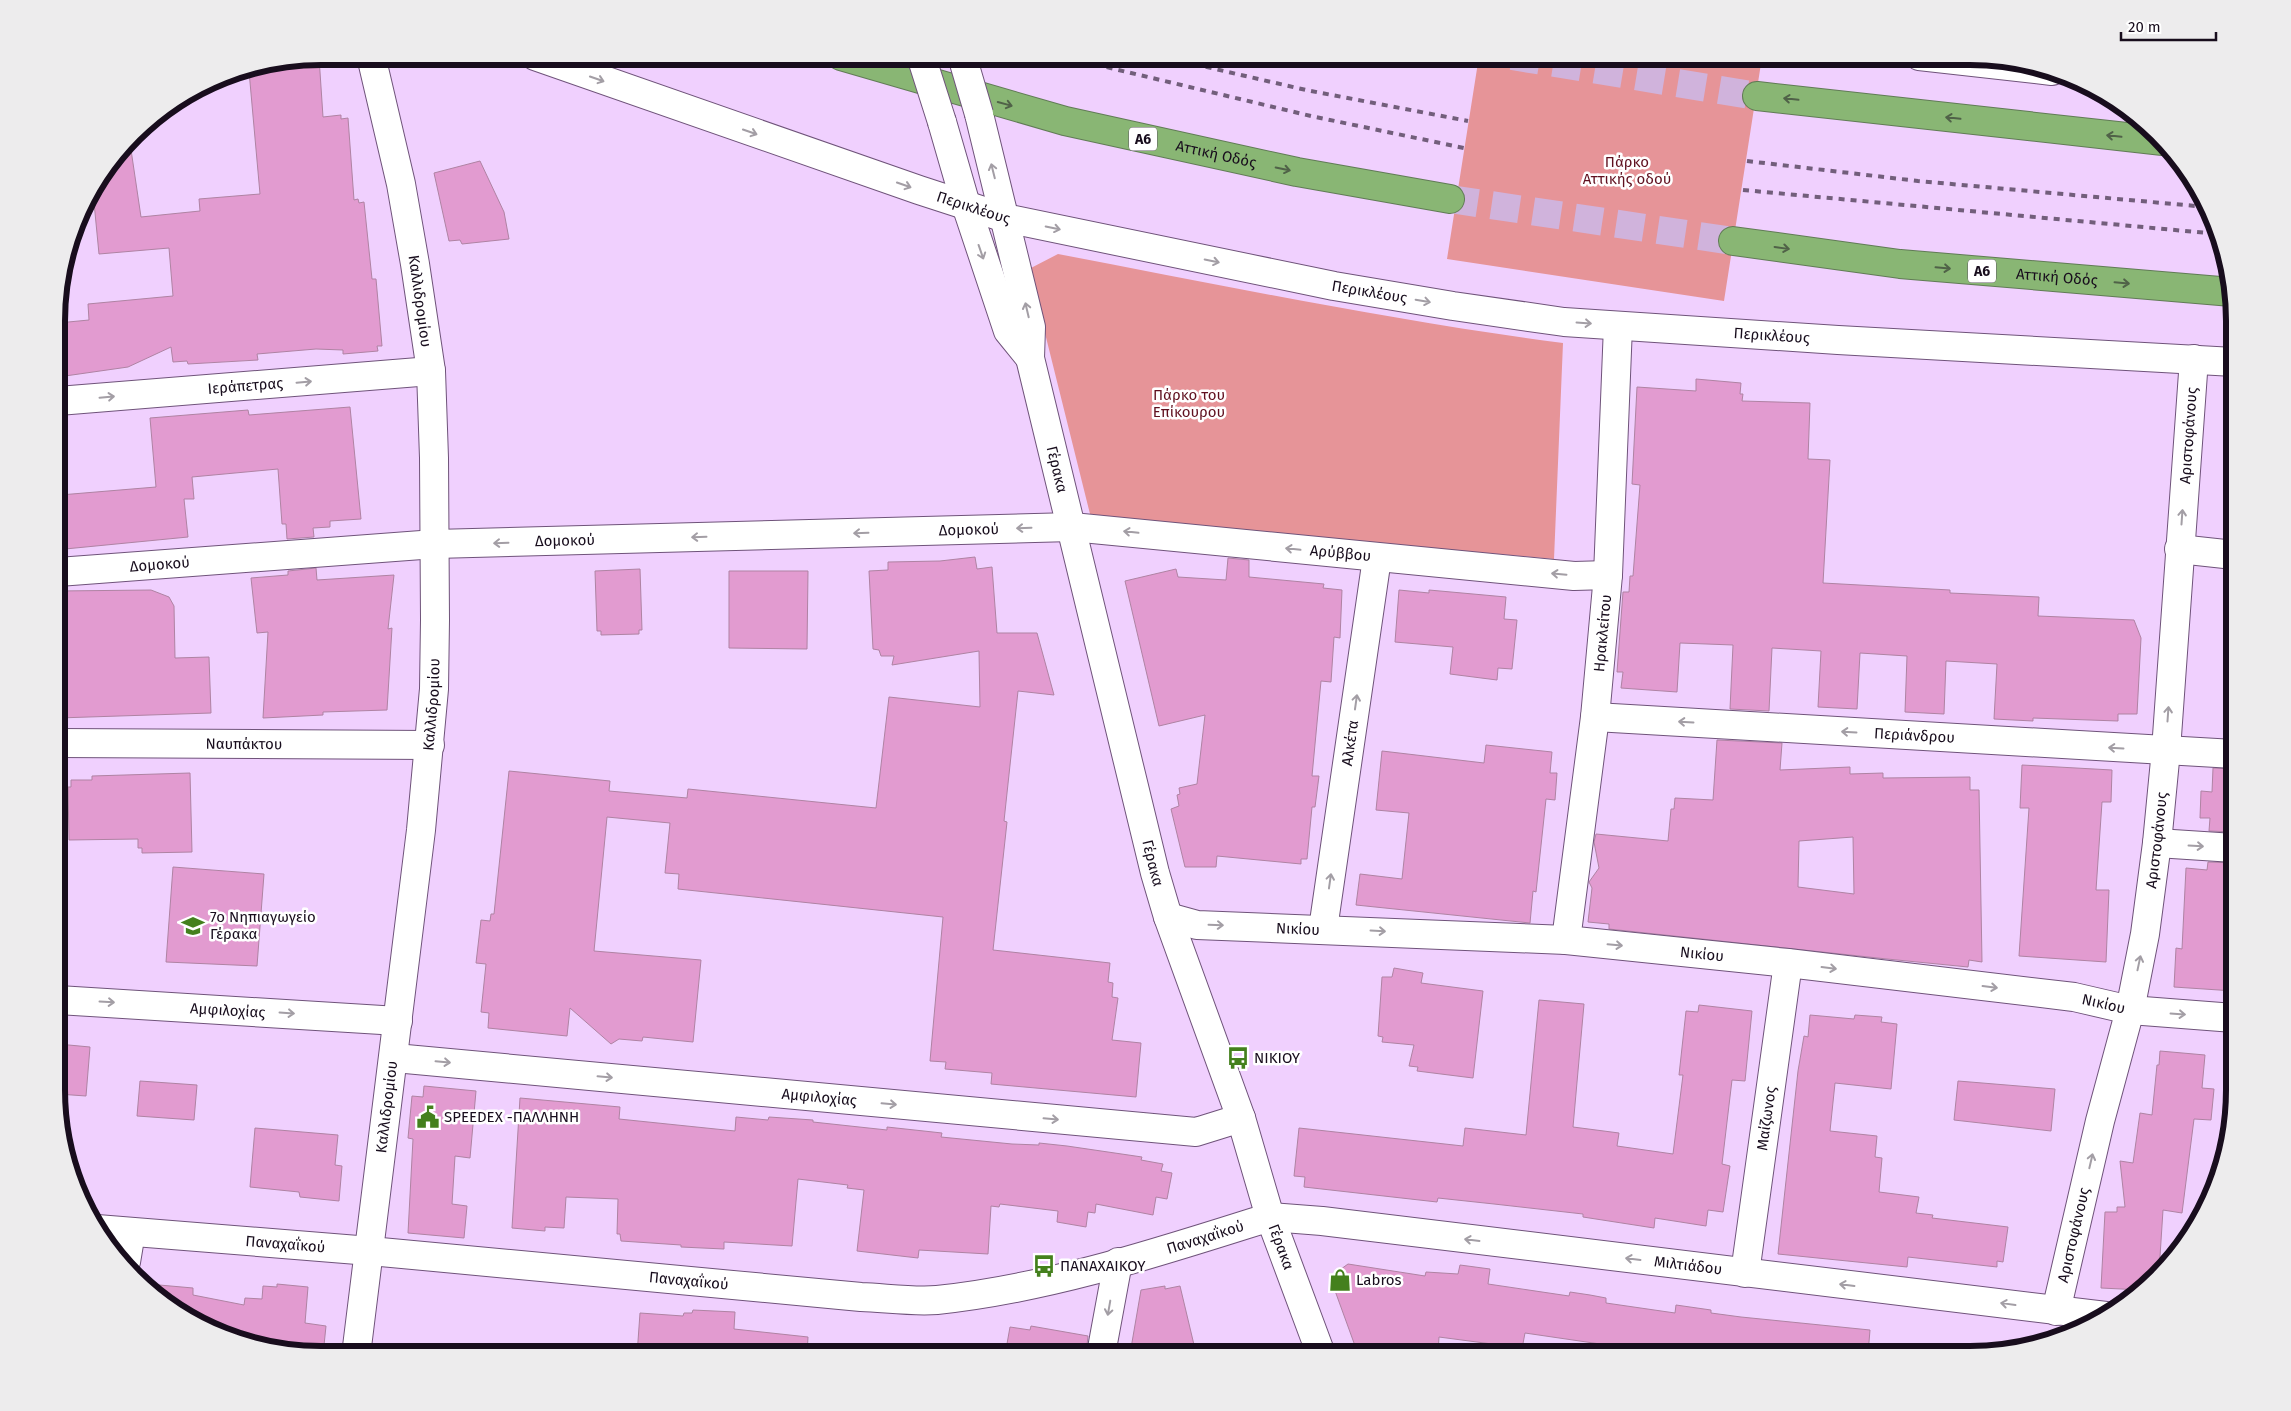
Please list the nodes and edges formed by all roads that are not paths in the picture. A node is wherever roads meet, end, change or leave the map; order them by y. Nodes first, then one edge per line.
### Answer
1 (373, 65) edge
2 (560, 65) edge
3 (872, 65) edge
4 (924, 65) edge
5 (964, 65) edge
6 (1757, 96) tunnel mouth
7 (2151, 140) edge
8 (1450, 199) tunnel mouth
9 (966, 205) junction
10 (1005, 218) junction
11 (1733, 242) tunnel mouth
12 (2224, 291) edge
13 (1618, 326) junction
14 (1030, 358) junction
15 (2194, 359) junction
16 (2226, 361) edge
17 (431, 371) junction
18 (65, 400) edge
19 (1072, 527) junction
20 (435, 544) junction
21 (2179, 549) junction
22 (2226, 554) edge
23 (1377, 558) junction
24 (65, 571) edge
25 (1608, 575) junction
26 (1595, 717) junction
27 (65, 743) edge
28 (430, 744) junction
29 (2166, 750) junction
30 (2226, 754) edge
31 (2158, 843) junction
32 (2226, 847) edge
33 (1168, 917) junction
34 (1323, 929) junction
35 (1566, 940) junction
36 (1788, 963) junction
37 (65, 1000) edge
38 (2130, 1010) junction
39 (2226, 1017) edge
40 (398, 1021) junction
41 (395, 1058) junction
42 (1241, 1118) junction
43 (1270, 1217) junction
44 (107, 1230) edge
45 (131, 1232) junction
46 (370, 1251) junction
47 (127, 1257) edge
48 (1118, 1262) junction
49 (1746, 1273) junction
50 (2056, 1311) junction
51 (2093, 1315) edge
52 (357, 1346) edge
53 (1102, 1346) edge
54 (1319, 1346) edge

1 - 17 street, Καλλιδρομίου
2 -> 9 street, Περικλέους
3 -> 8 highway, Αττική Οδός / Α6
4 - 9 street, Γέρακα, bridge
10 -> 5 street, Γέρακα, bridge
7 -> 6 highway
9 - 10 street, Περικλέους
9 -> 14 street, Γέρακα
10 -> 13 street, Περικλέους
14 -> 10 street, Γέρακα
11 -> 12 highway, Αττική Οδός / Α6
13 - 15 street, Περικλέους
13 - 25 street, Ηρακλείτου
14 - 19 street, Γέρακα
15 - 16 street, Περικλέους
21 -> 15 street, Αριστοφάνους
18 -> 17 street, Ιεράπετρας
17 - 20 street, Καλλιδρομίου
19 -> 20 street, Δομοκού
23 -> 19 street, Αρύββου
19 - 33 street, Γέρακα
20 - 24 street, Δομοκού
20 - 28 street, Καλλιδρομίου
21 - 22 street
29 -> 21 street, Αριστοφάνους
25 -> 23 street, Αρύββου
34 -> 23 street, Αλκέτα
25 - 26 street, Ηρακλείτου
29 -> 26 street, Περιάνδρου
26 - 35 street, Ηρακλείτου
27 - 28 street, Ναυπάκτου
28 - 40 street, Καλλιδρομίου
29 - 30 street, Περιάνδρου
29 - 31 street, Αριστοφάνους
31 -> 32 street
38 -> 31 street, Αριστοφάνους
33 -> 34 street, Νικίου
33 - 42 street, Γέρακα
34 -> 35 street, Νικίου
35 -> 36 street, Νικίου
36 -> 38 street, Νικίου
36 - 49 street, Μαίζωνος
37 -> 40 street, Αμφιλοχίας
38 -> 39 street, Νικίου
50 -> 38 street, Αριστοφάνους
40 - 41 street, Καλλιδρομίου
41 -> 42 street, Αμφιλοχίας
41 - 46 street, Καλλιδρομίου
42 - 43 street, Γέρακα
43 - 48 street, Παναχαΐκού
49 -> 43 street, Μιλτιάδου
43 - 54 street, Γέρακα
44 - 45 street, Παναχαΐκού
45 - 46 street, Παναχαΐκού
45 - 47 street
46 - 48 street, Παναχαΐκού
46 - 52 street, Καλλιδρομίου
48 -> 53 street
50 -> 49 street, Μιλτιάδου
50 - 51 street, Μιλτιάδου

